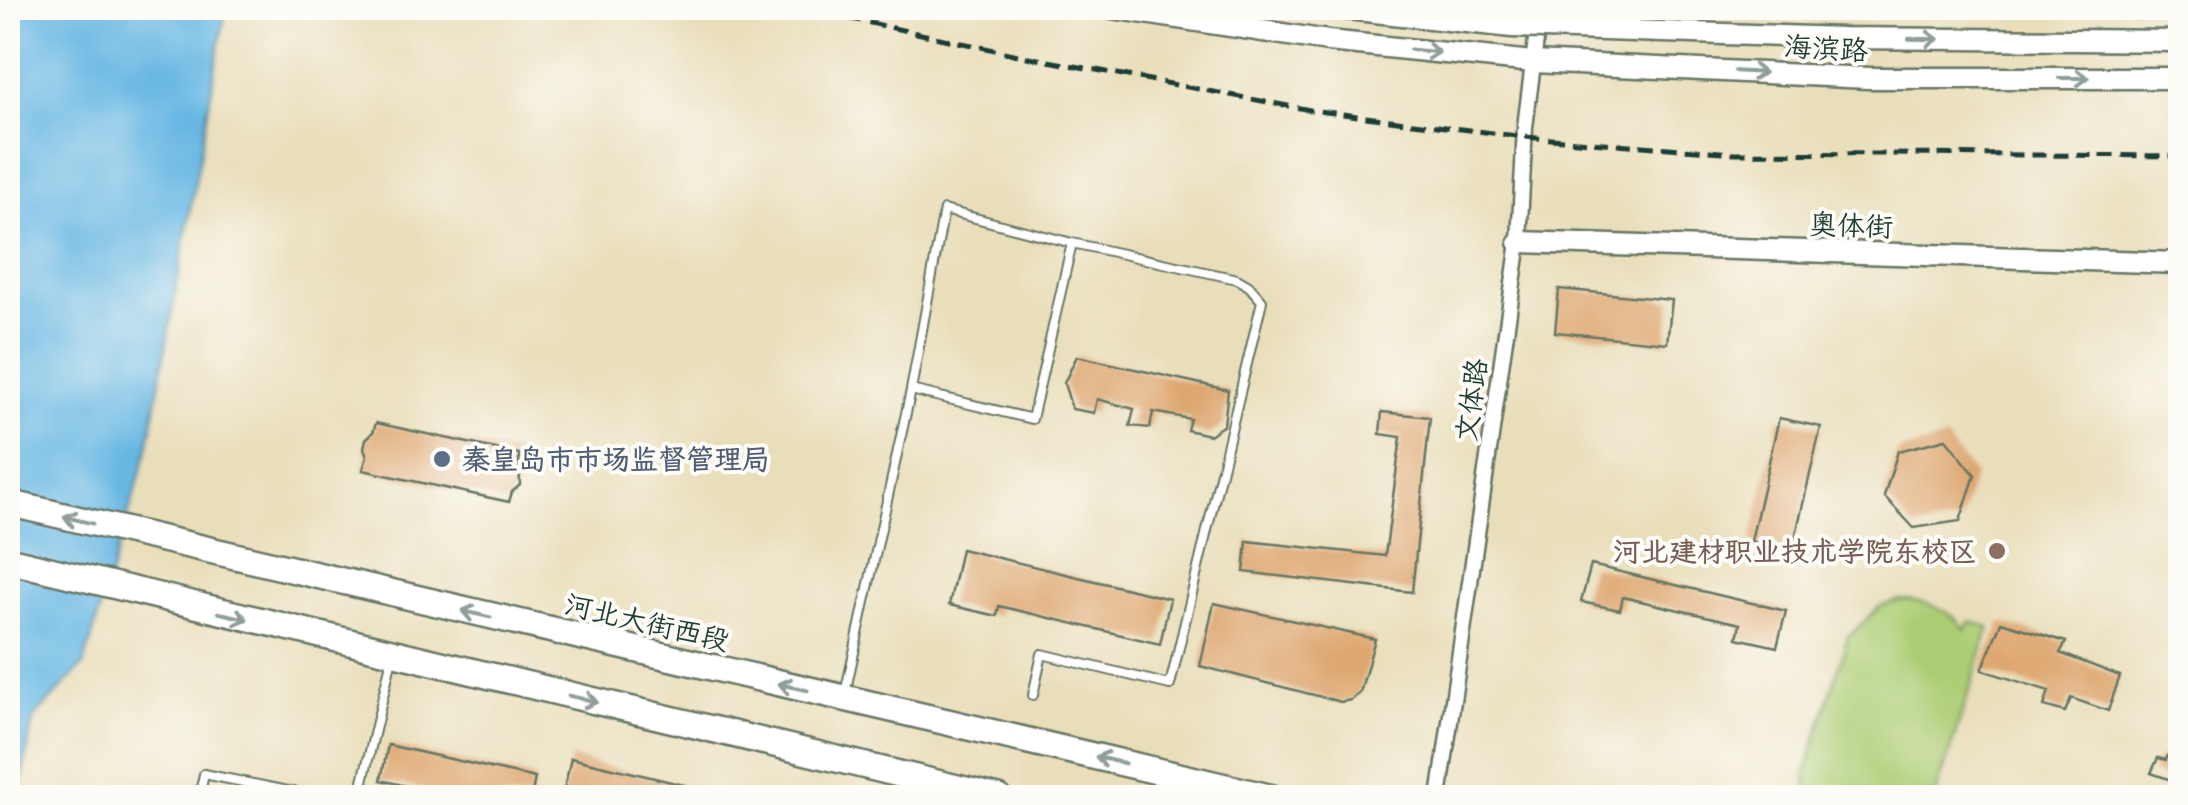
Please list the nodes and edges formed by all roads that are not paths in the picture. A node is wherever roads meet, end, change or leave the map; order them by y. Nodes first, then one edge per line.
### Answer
1 (1112, 8) edge
2 (1338, 8) edge
3 (1540, 8) edge
4 (2138, 8) edge
5 (2180, 9) edge
6 (2180, 42) edge
7 (1533, 62) junction
8 (2180, 78) edge
9 (1519, 242) junction
10 (1072, 243) junction
11 (2180, 263) edge
12 (911, 390) junction
13 (8, 502) edge
14 (8, 560) edge
15 (393, 654) junction
16 (1032, 695) dead end
17 (845, 699) junction
18 (198, 798) edge
19 (322, 798) edge
20 (359, 798) edge
21 (999, 798) edge
22 (1273, 798) edge
23 (1439, 798) edge

1 -> 7 street, 海滨路
2 -> 6 street, 海滨路, bridge
3 - 7 street, 文体路
4 - 5 street
7 -> 8 street, 海滨路
7 - 9 street, 文体路
9 - 11 street, 奥体街
9 - 23 street, 文体路
10 - 12 lane
10 - 12 lane
10 - 16 lane
12 - 17 lane
17 -> 13 highway, 河北大街西段
14 -> 15 highway
15 - 20 lane
15 -> 21 highway
22 -> 17 highway, 河北大街西段
18 - 19 lane

